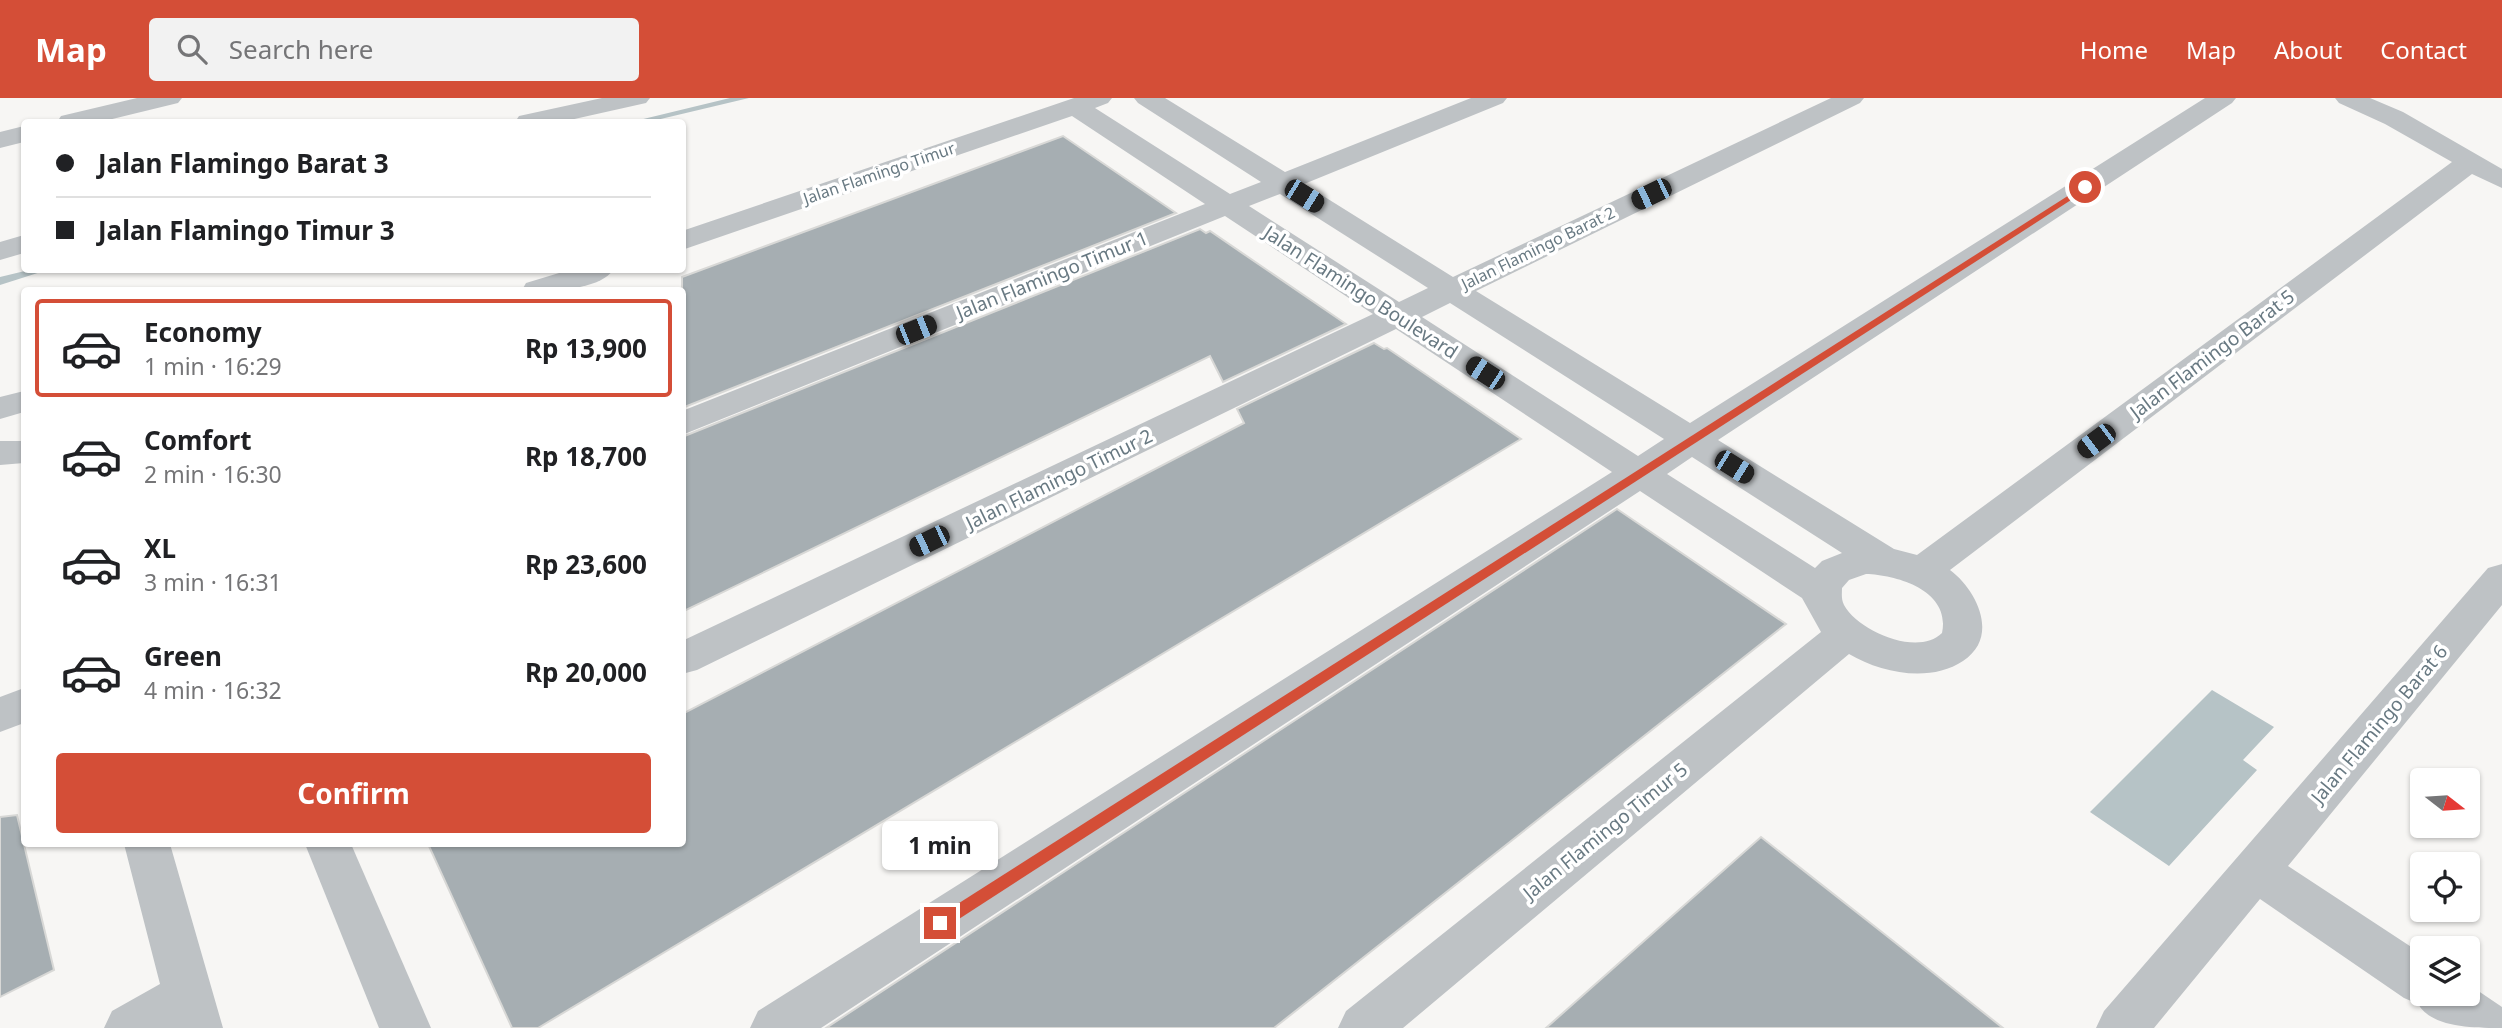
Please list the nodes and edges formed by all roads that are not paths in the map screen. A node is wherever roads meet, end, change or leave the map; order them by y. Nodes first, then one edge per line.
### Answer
1 (169, 98) edge
2 (637, 98) edge
3 (1147, 98) edge
4 (1494, 98) edge
5 (1851, 98) edge
6 (2223, 98) edge
7 (2348, 98) edge
8 (1087, 102) edge
9 (116, 111) edge
10 (83, 119) edge
11 (179, 119) edge
12 (542, 119) edge
13 (21, 135) edge
14 (0, 140) edge
15 (2470, 162) junction
16 (2502, 180) edge
17 (1283, 183) junction
18 (1227, 205) junction
19 (686, 240) edge
20 (21, 245) edge
21 (0, 251) edge
22 (589, 273) edge
23 (546, 287) edge
24 (1452, 290) junction
25 (1397, 316) junction
26 (21, 403) edge
27 (0, 408) edge
28 (686, 422) edge
29 (1692, 440) junction
30 (21, 452) edge
31 (0, 453) edge
32 (1639, 473) junction
33 (1882, 560) junction
34 (1921, 572) junction
35 (2502, 578) edge
36 (1822, 592) junction
37 (1846, 634) junction
38 (686, 657) edge
39 (21, 706) edge
40 (0, 715) edge
41 (148, 847) edge
42 (329, 847) edge
43 (2256, 870) junction
44 (2410, 974) edge
45 (2457, 1006) edge
46 (193, 1012) edge
47 (130, 1028) edge
48 (405, 1028) edge
49 (776, 1028) edge
50 (1364, 1028) edge
51 (2122, 1028) edge
52 (2490, 1028) edge

1 - 9 street
1 - 11 street
2 - 12 street
3 - 17 street
4 - 17 street, Jalan Flamingo Timur 1
5 - 24 street, Jalan Flamingo Barat 2
6 - 29 street
7 - 15 street
8 - 18 street, Jalan Flamingo Boulevard
8 - 19 street, Jalan Flamingo Timur
9 - 10 street
13 - 14 street
15 - 16 street
15 - 34 street, Jalan Flamingo Barat 5
17 - 18 street, Jalan Flamingo Timur 1
17 - 24 street
18 - 25 street, Jalan Flamingo Boulevard
18 - 28 street, Jalan Flamingo Timur 1
20 - 21 street
22 - 23 street
24 - 25 street, Jalan Flamingo Barat 2
24 - 29 street
25 - 32 street, Jalan Flamingo Boulevard
25 - 38 street, Jalan Flamingo Timur 2
26 - 27 street
29 - 32 street
29 - 33 street
30 - 31 street
32 - 36 street, Jalan Flamingo Boulevard
32 - 49 street
33 - 34 street
33 - 36 street
34 - 37 street
35 - 43 street, Jalan Flamingo Barat 6
36 - 37 street
37 - 50 street, Jalan Flamingo Timur 5
39 - 40 street
41 - 46 street
42 - 48 street
43 - 44 street
43 - 51 street, Jalan Flamingo Barat 6
45 - 52 street
46 - 47 street

